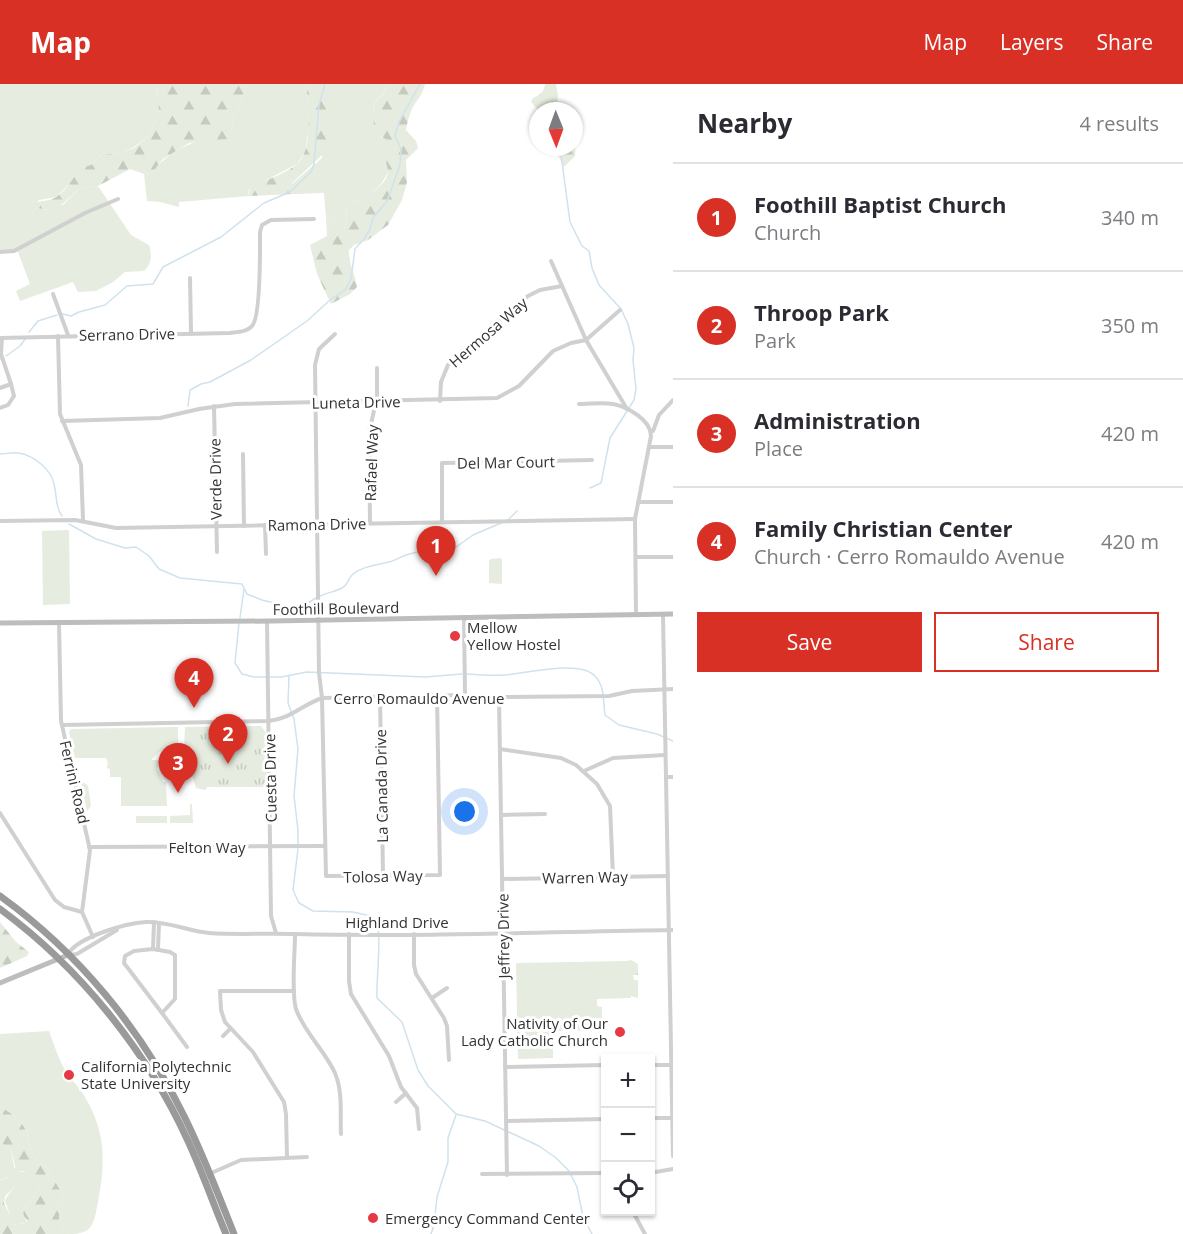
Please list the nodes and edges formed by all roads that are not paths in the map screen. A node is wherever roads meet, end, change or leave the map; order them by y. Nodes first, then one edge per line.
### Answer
1 (118, 200) dead end
2 (314, 219) dead end
3 (0, 252) edge
4 (551, 261) dead end
5 (190, 278) dead end
6 (562, 286) junction
7 (53, 294) dead end
8 (620, 310) dead end
9 (191, 333) junction
10 (335, 334) dead end
11 (68, 335) junction
12 (58, 336) junction
13 (1, 338) edge
14 (586, 340) junction
15 (376, 368) dead end
16 (11, 384) junction
17 (0, 388) edge
18 (673, 400) edge
19 (440, 401) junction
20 (376, 402) junction
21 (315, 403) junction
22 (579, 404) dead end
23 (214, 406) junction
24 (0, 408) edge
25 (628, 411) junction
26 (62, 421) junction
27 (651, 436) junction
28 (649, 447) junction
29 (673, 447) edge
30 (243, 454) dead end
31 (592, 460) dead end
32 (638, 502) junction
33 (673, 502) edge
34 (635, 519) junction
35 (83, 520) junction
36 (0, 521) edge
37 (442, 522) junction
38 (370, 523) junction
39 (317, 524) junction
40 (265, 525) junction
41 (216, 526) junction
42 (244, 526) junction
43 (216, 552) dead end
44 (266, 554) dead end
45 (673, 556) edge
46 (636, 557) junction
47 (673, 614) edge
48 (636, 615) junction
49 (663, 615) junction
50 (464, 618) junction
51 (319, 619) junction
52 (267, 621) junction
53 (0, 623) edge
54 (59, 623) junction
55 (664, 689) junction
56 (673, 689) edge
57 (437, 695) junction
58 (465, 695) junction
59 (380, 696) junction
60 (322, 698) junction
61 (499, 698) junction
62 (269, 721) junction
63 (62, 725) junction
64 (500, 749) junction
65 (665, 755) junction
66 (584, 771) junction
67 (666, 777) junction
68 (673, 777) edge
69 (0, 813) edge
70 (501, 814) junction
71 (544, 814) dead end
72 (325, 846) junction
73 (89, 847) junction
74 (270, 847) junction
75 (383, 876) junction
76 (667, 876) junction
77 (613, 877) junction
78 (502, 879) junction
79 (0, 896) edge
80 (0, 909) edge
81 (82, 912) junction
82 (157, 922) junction
83 (124, 926) junction
84 (671, 930) edge
85 (276, 933) junction
86 (503, 933) junction
87 (295, 934) junction
88 (349, 934) junction
89 (414, 934) junction
90 (93, 937) junction
91 (155, 949) junction
92 (68, 955) junction
93 (59, 958) junction
94 (0, 983) edge
95 (671, 983) edge
96 (447, 988) dead end
97 (294, 991) junction
98 (432, 998) junction
99 (162, 1013) junction
100 (230, 1029) junction
101 (223, 1036) dead end
102 (187, 1047) dead end
103 (672, 1052) edge
104 (449, 1060) dead end
105 (601, 1065) edge
106 (655, 1065) edge
107 (671, 1065) junction
108 (505, 1067) junction
109 (406, 1093) junction
110 (396, 1102) dead end
111 (672, 1118) edge
112 (601, 1119) edge
113 (655, 1119) edge
114 (506, 1121) junction
115 (419, 1129) dead end
116 (341, 1134) dead end
117 (673, 1156) edge
118 (286, 1157) junction
119 (307, 1157) dead end
120 (673, 1169) edge
121 (655, 1172) edge
122 (601, 1173) edge
123 (482, 1174) dead end
124 (206, 1175) junction
125 (507, 1175) junction
126 (635, 1216) edge
127 (226, 1234) edge
128 (234, 1234) edge
129 (645, 1234) edge

1 - 3 street
2 - 9 street, Serrano Drive
4 - 6 street
5 - 9 street
6 - 14 street
6 - 19 street, Hermosa Way
7 - 11 street
8 - 14 street, Luneta Drive
9 - 11 street, Serrano Drive
10 - 21 street
11 - 12 street, Serrano Drive
12 - 13 street, Serrano Drive
12 - 26 street
13 - 16 street
14 - 19 street, Luneta Drive
14 - 25 street
15 - 20 street, Rafael Way
16 - 17 street
16 - 24 street
18 - 27 street
19 - 20 street, Luneta Drive
20 - 21 street, Luneta Drive
20 - 38 street, Rafael Way
21 - 23 street, Luneta Drive
21 - 39 street
22 - 25 street
23 - 26 street, Luneta Drive
23 - 41 street, Verde Drive
25 - 27 street
26 - 35 street
27 - 28 street
28 - 29 street
28 - 32 street
30 - 42 street
31 - 37 street, Del Mar Court
32 - 33 street
32 - 34 street
34 - 37 street, Ramona Drive
34 - 46 street
35 - 36 street, Ramona Drive
35 - 41 street, Ramona Drive
37 - 38 street, Ramona Drive
38 - 39 street, Ramona Drive
39 - 40 street, Ramona Drive
39 - 51 street
40 - 42 street, Ramona Drive
40 - 44 street
41 - 42 street, Ramona Drive
41 - 43 street, Verde Drive
45 - 46 street
46 - 48 street
47 - 49 street, Foothill Boulevard
48 - 49 street, Foothill Boulevard
48 - 50 street, Foothill Boulevard
49 - 55 street
50 - 51 street, Foothill Boulevard
50 - 58 street
51 - 52 street, Foothill Boulevard
51 - 60 street
52 - 54 street, Foothill Boulevard
52 - 62 street, Cuesta Drive
53 - 54 street, Foothill Boulevard
54 - 63 street, Ferrini Road
55 - 56 street, Cerro Romauldo Avenue
55 - 61 street, Cerro Romauldo Avenue
55 - 65 street
57 - 58 street, Cerro Romauldo Avenue
57 - 59 street, Cerro Romauldo Avenue
57 - 75 street, Tolosa Way
58 - 61 street, Cerro Romauldo Avenue
59 - 60 street, Cerro Romauldo Avenue
59 - 75 street, La Canada Drive
60 - 62 street, Cerro Romauldo Avenue
60 - 72 street
61 - 64 street, Jeffrey Drive
62 - 63 street, Cerro Romauldo Avenue
62 - 74 street, Cuesta Drive
63 - 73 street, Ferrini Road
64 - 66 street
64 - 70 street, Jeffrey Drive
65 - 66 street
65 - 67 street
66 - 77 street
67 - 68 street
67 - 76 street
69 - 81 street
70 - 71 street
70 - 78 street, Jeffrey Drive
72 - 74 street, Felton Way
72 - 75 street, Tolosa Way
73 - 74 street, Felton Way
73 - 81 street, Ferrini Road
74 - 85 street, Cuesta Drive
76 - 77 street, Warren Way
76 - 84 street
77 - 78 street, Warren Way
78 - 86 street, Jeffrey Drive
79 - 92 highway
80 - 93 highway
81 - 90 street, Ferrini Road
82 - 83 street, Highland Drive
82 - 85 street, Highland Drive
82 - 91 street
83 - 90 street, Highland Drive
83 - 92 street, Highland Drive
84 - 86 street, Highland Drive
84 - 95 street
85 - 87 street, Highland Drive
86 - 89 street, Highland Drive
86 - 108 street, Jeffrey Drive
87 - 88 street, Highland Drive
87 - 97 street
88 - 89 street, Highland Drive
88 - 109 street
89 - 98 street
90 - 92 street, Highland Drive
91 - 99 street
91 - 99 street
92 - 93 street, Highland Drive
92 - 124 highway
93 - 94 street, Highland Drive
93 - 124 highway
95 - 103 street
96 - 98 street
97 - 100 street
97 - 116 street
98 - 104 street
99 - 102 street
100 - 101 street
100 - 118 street
103 - 107 street
105 - 108 street
106 - 107 street
107 - 111 street
108 - 114 street, Jeffrey Drive
109 - 110 street
109 - 115 street
111 - 113 street
111 - 117 street
112 - 114 street
114 - 125 street, Jeffrey Drive
118 - 119 street
118 - 124 street
120 - 121 street
122 - 125 street
123 - 125 street
124 - 127 highway
124 - 128 highway
126 - 129 street

